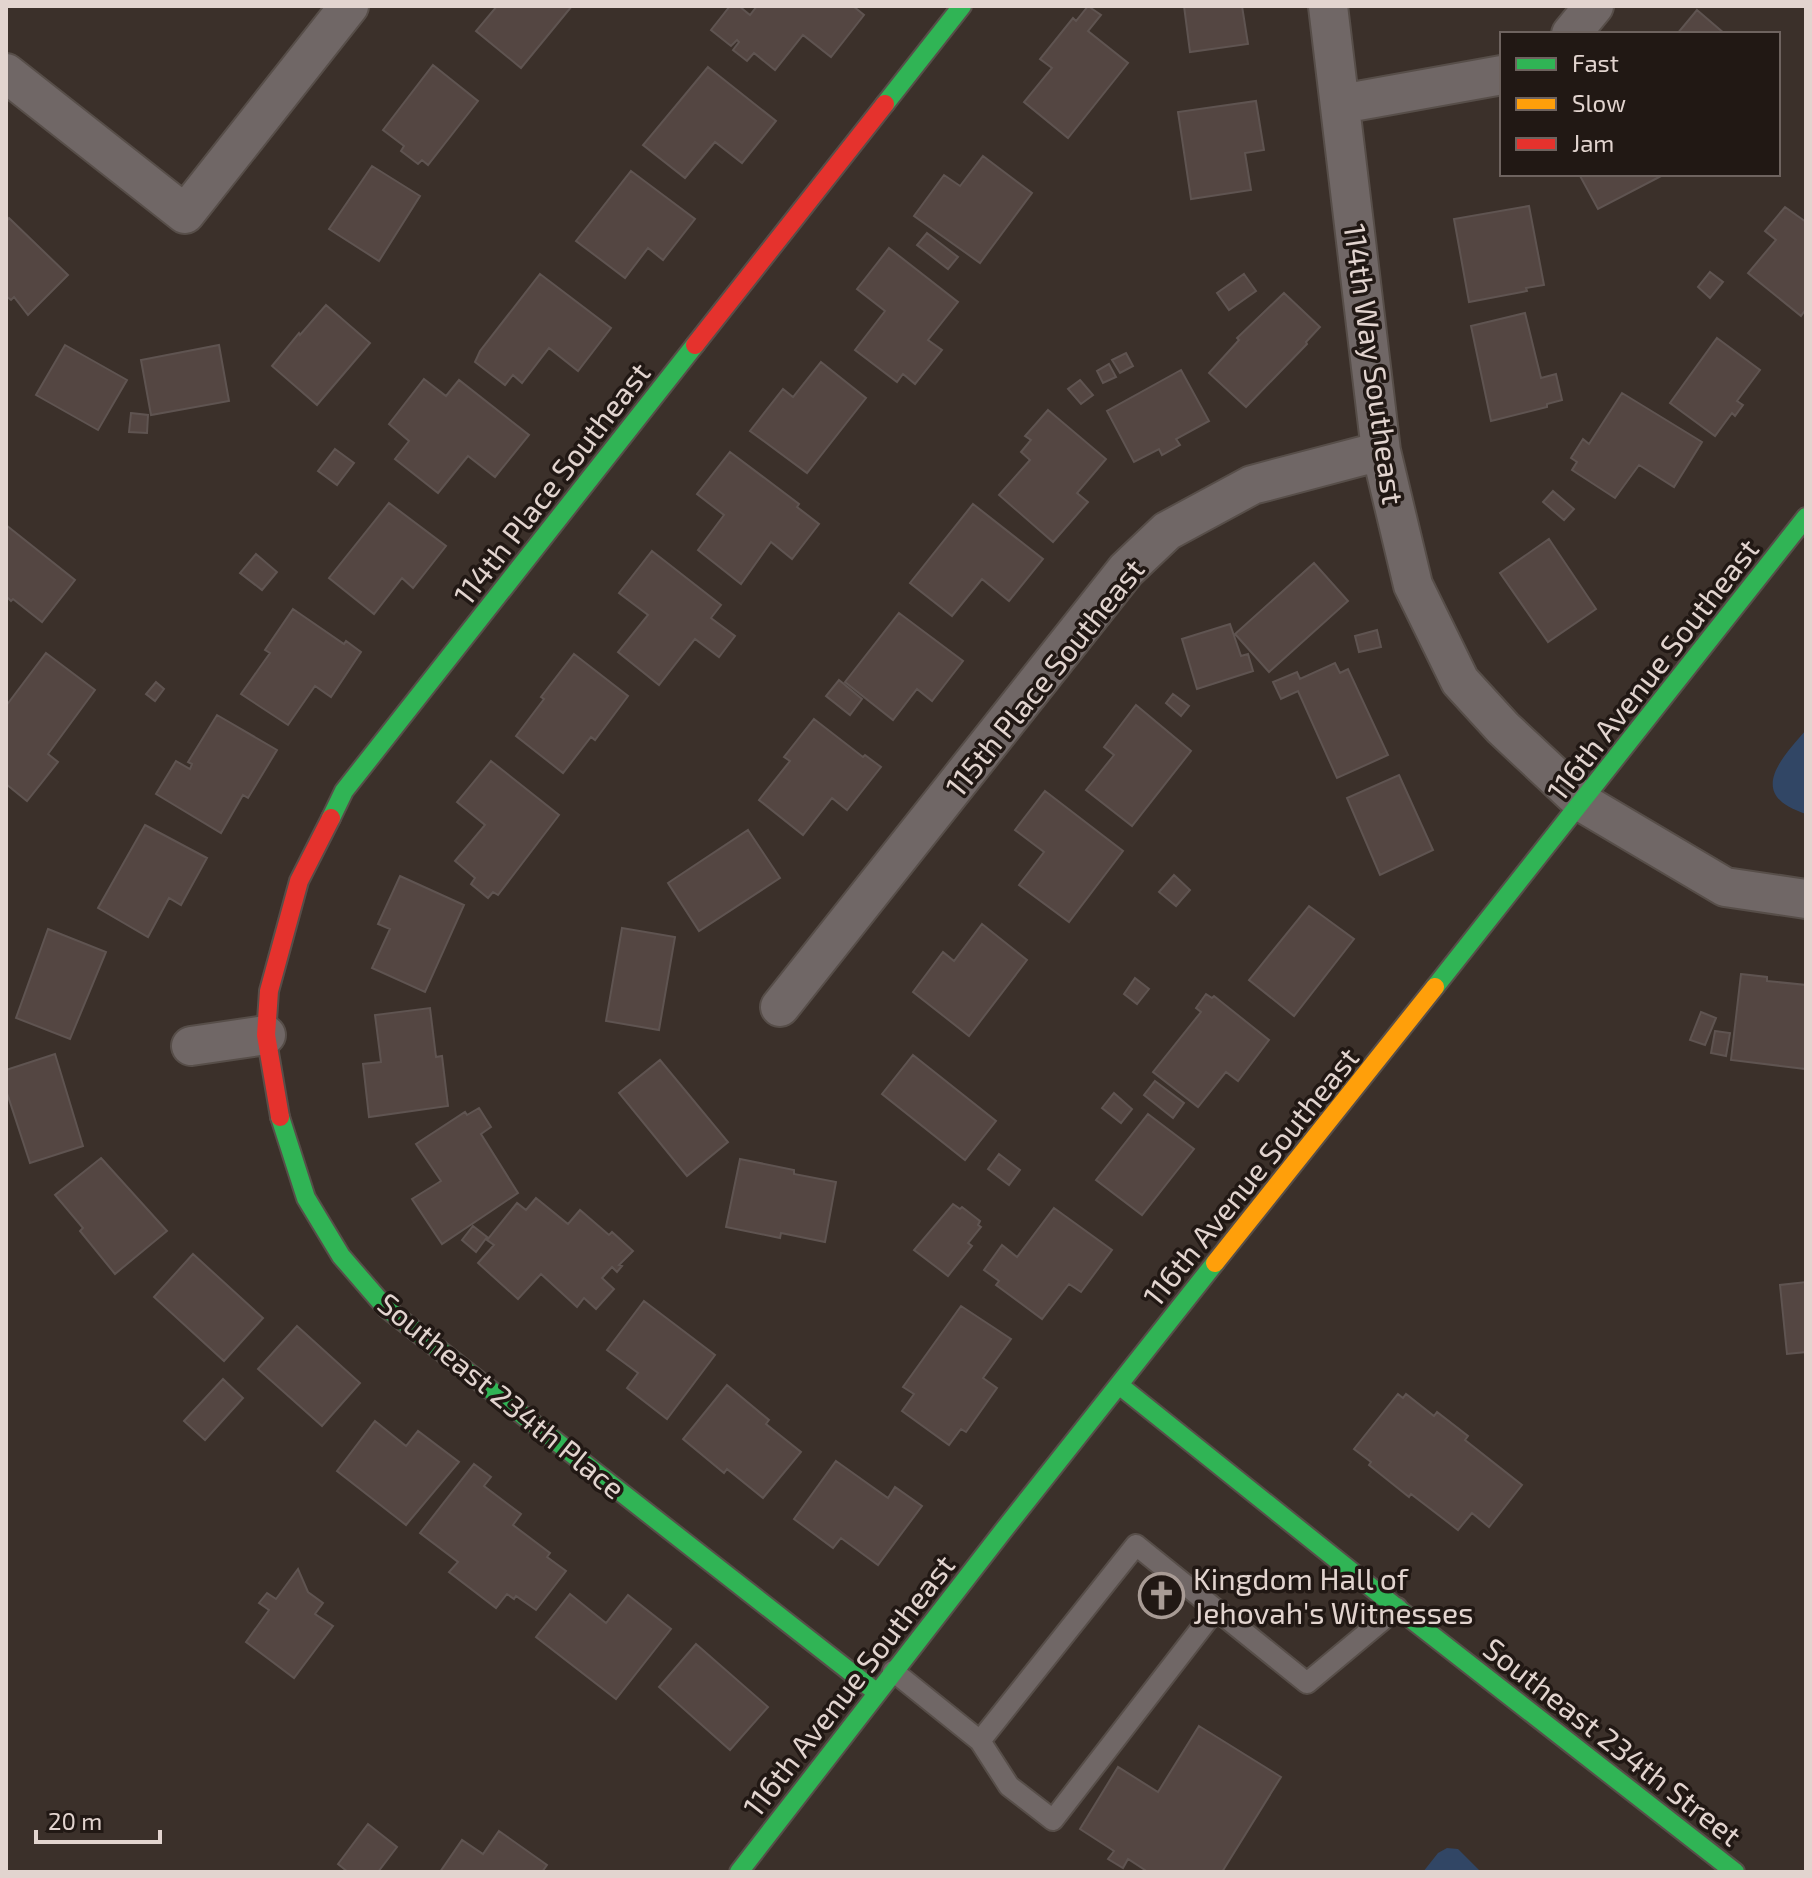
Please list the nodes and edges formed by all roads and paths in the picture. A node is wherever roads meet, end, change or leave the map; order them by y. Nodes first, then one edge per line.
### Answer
1 (349, 6) edge
2 (962, 6) edge
3 (1328, 6) edge
4 (1594, 6) edge
5 (1573, 32) edge
6 (6, 73) edge
7 (1500, 75) edge
8 (1341, 104) junction
9 (1381, 451) junction
10 (1806, 517) edge
11 (1583, 803) junction
12 (1806, 899) edge
13 (780, 1007) dead end
14 (266, 1035) junction
15 (191, 1046) dead end
16 (1119, 1385) junction
17 (1397, 1608) junction
18 (1216, 1609) junction
19 (893, 1671) junction
20 (876, 1692) junction
21 (980, 1741) junction
22 (739, 1872) edge
23 (1735, 1872) edge

1 - 6 street
2 - 14 street, 114th Place Southeast
3 - 8 street, 114th Way Southeast
4 - 5 street
7 - 8 street
8 - 9 street, 114th Way Southeast
9 - 11 street, 114th Way Southeast
9 - 13 street, 115th Place Southeast
10 - 11 street, 116th Avenue Southeast
11 - 12 street, 114th Way Southeast
11 - 16 street, 116th Avenue Southeast
14 - 15 street
14 - 20 street, Southeast 234th Place
16 - 17 street, Southeast 234th Street
16 - 19 street, 116th Avenue Southeast
17 - 18 lane
17 - 23 street, Southeast 234th Street
18 - 21 lane
18 - 21 lane
19 - 20 street, 116th Avenue Southeast
19 - 21 lane
20 - 22 street, 116th Avenue Southeast

